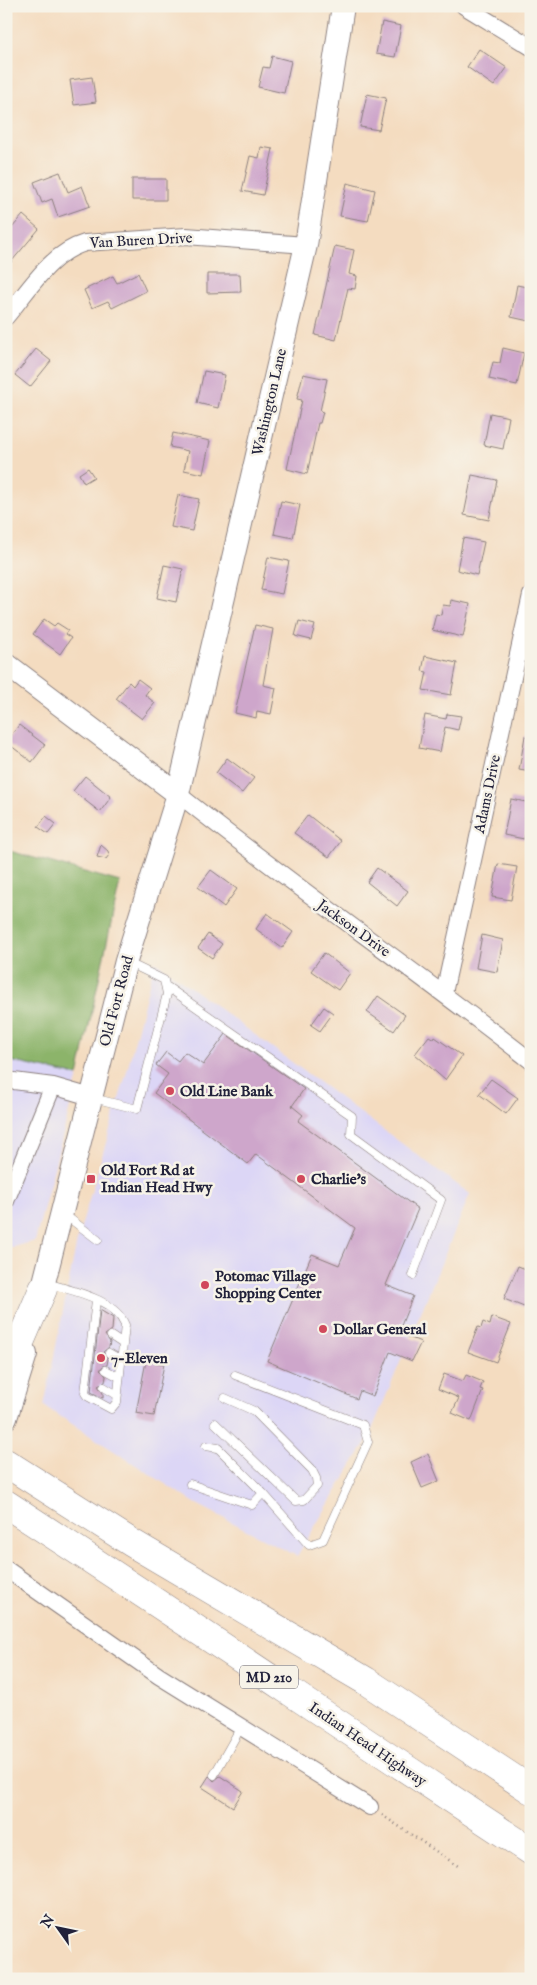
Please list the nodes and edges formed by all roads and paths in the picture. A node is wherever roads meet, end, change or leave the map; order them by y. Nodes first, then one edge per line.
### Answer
1 (343, 6) edge
2 (464, 6) edge
3 (531, 47) edge
4 (306, 245) junction
5 (6, 317) edge
6 (531, 595) edge
7 (6, 664) edge
8 (178, 794) junction
9 (126, 961) junction
10 (166, 986) junction
11 (444, 992) junction
12 (531, 1061) edge
13 (6, 1080) edge
14 (53, 1086) junction
15 (91, 1098) junction
16 (6, 1201) edge
17 (61, 1213) junction
18 (98, 1240) dead end
19 (413, 1275) dead end
20 (44, 1286) junction
21 (96, 1300) junction
22 (111, 1336) dead end
23 (123, 1344) junction
24 (109, 1353) dead end
25 (121, 1360) junction
26 (106, 1370) dead end
27 (6, 1374) edge
28 (235, 1375) dead end
29 (120, 1377) junction
30 (104, 1387) dead end
31 (117, 1395) junction
32 (225, 1398) dead end
33 (6, 1418) edge
34 (215, 1423) dead end
35 (206, 1446) dead end
36 (6, 1463) edge
37 (190, 1484) dead end
38 (263, 1493) junction
39 (6, 1504) edge
40 (6, 1569) edge
41 (241, 1727) junction
42 (214, 1775) dead end
43 (531, 1790) edge
44 (370, 1808) joint
45 (531, 1851) edge
46 (458, 1866) dead end

1 - 4 main road, Washington Lane
2 - 3 street
4 - 5 street, Van Buren Drive
4 - 8 main road, Washington Lane
6 - 11 street, Adams Drive
7 - 8 main road
8 - 9 main road, Old Fort Road
8 - 11 street, Jackson Drive
9 - 10 lane
9 - 15 main road, Old Fort Road
10 - 15 lane
10 - 19 lane
11 - 12 street, Jackson Drive
13 - 14 street
14 - 15 street
14 - 16 street
15 - 17 main road, Old Fort Road
17 - 18 lane
17 - 20 main road, Old Fort Road
20 - 21 lane
20 - 27 highway
20 - 33 main road, Old Fort Road
21 - 23 lane
21 - 31 lane
22 - 23 lane
23 - 25 lane
24 - 25 lane
25 - 29 lane
26 - 29 lane
28 - 38 lane
29 - 31 lane
30 - 31 lane
32 - 34 lane
35 - 38 lane
36 - 43 highway, MD 210
37 - 38 lane
39 - 45 highway, Indian Head Highway / MD 210
40 - 41 street
41 - 42 lane
41 - 44 street
44 - 46 path

